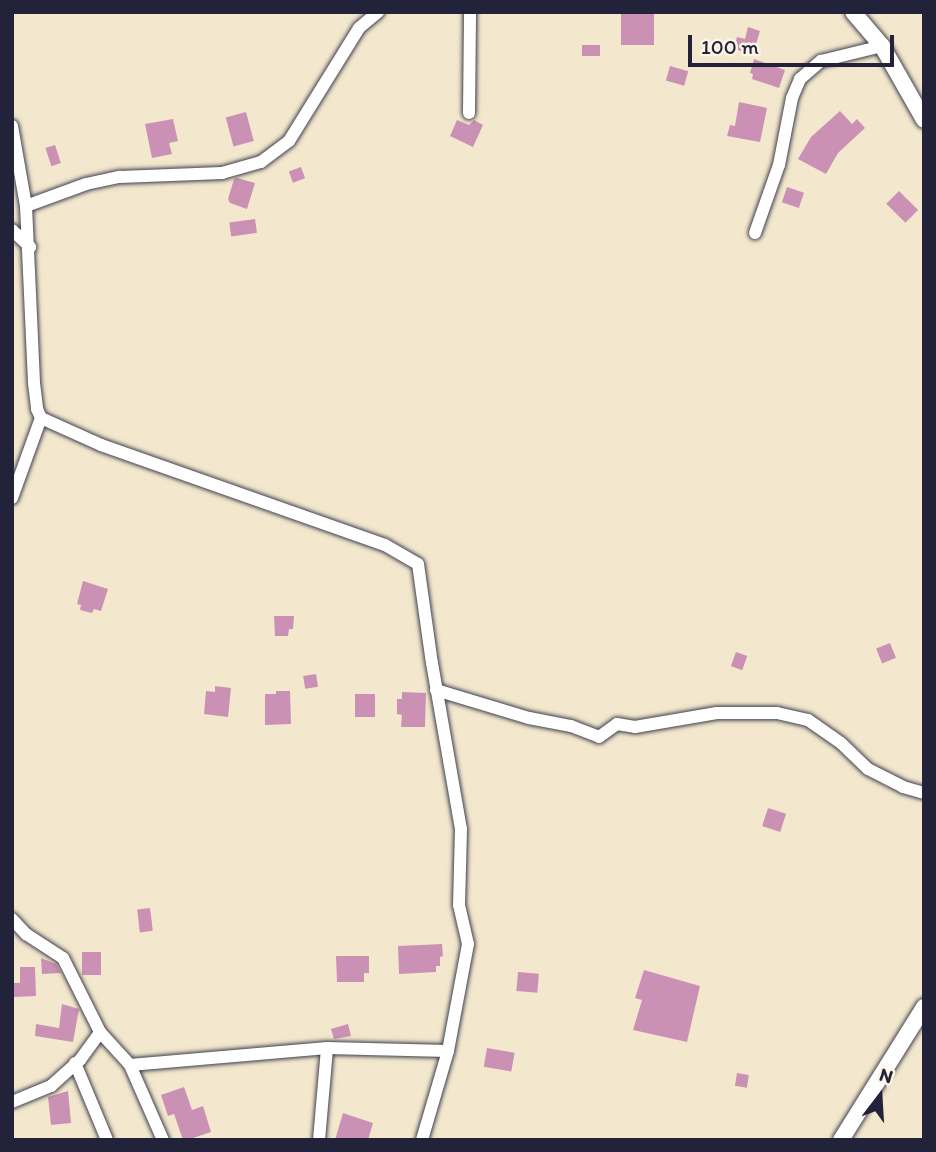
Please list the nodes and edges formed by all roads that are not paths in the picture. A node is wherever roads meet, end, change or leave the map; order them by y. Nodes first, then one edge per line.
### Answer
1 (378, 12) edge
2 (470, 12) edge
3 (853, 12) edge
4 (882, 46) junction
5 (469, 113) dead end
6 (924, 120) edge
7 (12, 126) edge
8 (26, 206) junction
9 (12, 230) edge
10 (755, 233) dead end
11 (30, 247) junction
12 (41, 418) junction
13 (12, 498) edge
14 (436, 690) junction
15 (924, 793) edge
16 (12, 919) edge
17 (924, 1007) edge
18 (100, 1032) junction
19 (327, 1048) junction
20 (448, 1051) junction
21 (75, 1063) junction
22 (130, 1065) junction
23 (12, 1102) edge
24 (107, 1140) edge
25 (163, 1140) edge
26 (319, 1140) edge
27 (422, 1140) edge
28 (841, 1140) edge

1 - 8 street
2 - 5 street
3 - 4 street
4 - 6 street
4 - 10 street
7 - 8 street
8 - 11 street
9 - 11 street
11 - 12 street
12 - 13 street
12 - 14 street
14 - 15 street
14 - 20 street
16 - 18 street
17 - 28 street
18 - 21 street
18 - 22 street
19 - 20 street
19 - 22 street
19 - 26 street
20 - 27 street
21 - 23 street
21 - 24 street
22 - 25 street

